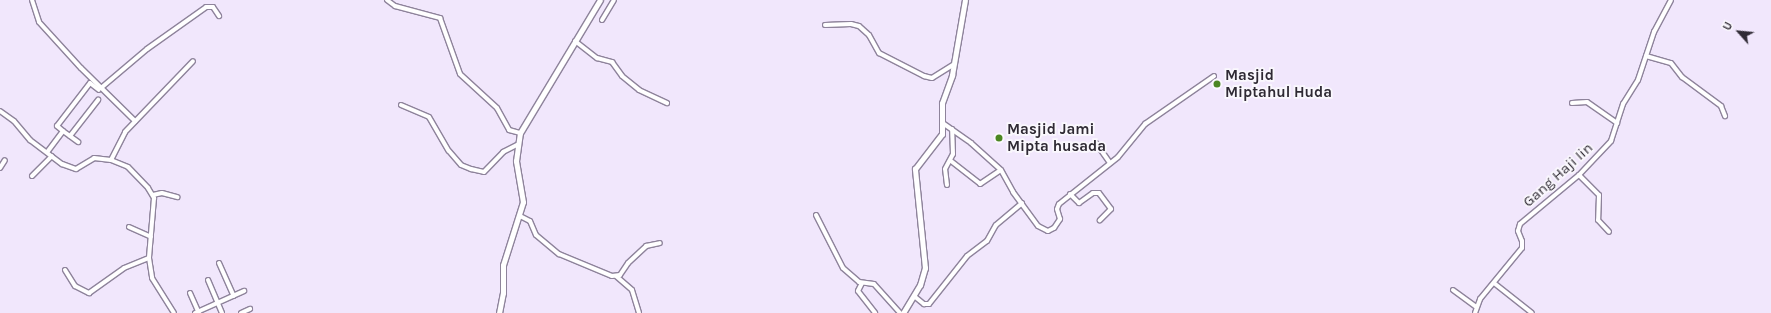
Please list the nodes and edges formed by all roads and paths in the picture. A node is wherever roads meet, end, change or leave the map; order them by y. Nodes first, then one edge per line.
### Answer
1 (32, 0) edge
2 (387, 0) edge
3 (600, 0) edge
4 (614, 0) edge
5 (965, 0) edge
6 (1671, 0) edge
7 (219, 16) dead end
8 (602, 20) dead end
9 (825, 25) dead end
10 (575, 41) junction
11 (1646, 56) junction
12 (193, 61) dead end
13 (954, 65) junction
14 (1214, 76) dead end
15 (100, 89) junction
16 (98, 100) dead end
17 (1572, 103) dead end
18 (668, 104) dead end
19 (401, 105) dead end
20 (0, 110) edge
21 (1725, 116) dead end
22 (135, 121) junction
23 (1617, 123) junction
24 (944, 124) junction
25 (952, 129) junction
26 (63, 131) junction
27 (520, 133) junction
28 (70, 136) junction
29 (78, 142) dead end
30 (1096, 143) dead end
31 (517, 145) junction
32 (48, 151) junction
33 (52, 156) junction
34 (5, 160) dead end
35 (111, 160) junction
36 (951, 161) junction
37 (1110, 163) junction
38 (0, 168) edge
39 (1001, 170) junction
40 (1579, 175) junction
41 (32, 176) dead end
42 (947, 185) dead end
43 (1070, 194) junction
44 (153, 195) junction
45 (177, 197) dead end
46 (1022, 203) junction
47 (520, 216) junction
48 (816, 216) dead end
49 (1100, 220) dead end
50 (129, 227) dead end
51 (1609, 232) dead end
52 (151, 237) junction
53 (660, 243) dead end
54 (149, 258) junction
55 (219, 263) dead end
56 (65, 270) dead end
57 (616, 276) junction
58 (208, 280) dead end
59 (862, 283) junction
60 (1494, 284) junction
61 (1453, 290) dead end
62 (244, 291) dead end
63 (190, 292) dead end
64 (234, 296) junction
65 (914, 296) junction
66 (218, 303) junction
67 (1476, 307) junction
68 (250, 309) dead end
69 (198, 312) edge
70 (174, 313) edge
71 (222, 313) edge
72 (241, 313) edge
73 (499, 313) edge
74 (639, 313) edge
75 (875, 313) edge
76 (901, 313) edge
77 (1475, 313) edge
78 (1532, 313) edge

1 - 15 street
2 - 27 street
3 - 10 street
4 - 8 street
5 - 13 street
6 - 11 street, Gang Haji Iin
7 - 15 street
9 - 13 street
10 - 18 street
10 - 27 street
11 - 21 street
11 - 23 street, Gang Haji Iin
12 - 22 street
13 - 24 street
14 - 37 street
15 - 22 street
15 - 26 street
16 - 28 street
17 - 23 street
19 - 31 street
20 - 32 street
22 - 35 street
23 - 40 street, Gang Haji Iin
24 - 25 street
24 - 65 street
25 - 36 street
25 - 39 street
26 - 28 street
26 - 32 street
27 - 31 street
28 - 29 street
30 - 37 street
31 - 47 street
32 - 33 street
33 - 35 street
33 - 41 street
34 - 38 street
35 - 44 street
36 - 39 street
36 - 42 street
37 - 43 street
39 - 46 street
40 - 51 street
40 - 60 street, Gang Haji Iin
43 - 46 street
43 - 49 street
44 - 45 street
44 - 52 street
46 - 65 street
47 - 57 street
47 - 73 street
48 - 59 street
50 - 52 street
52 - 54 street
53 - 57 street
54 - 56 street
54 - 70 street
55 - 64 street
57 - 74 street
58 - 66 street
59 - 75 street
59 - 76 street
60 - 67 street, Gang Haji Iin
60 - 78 street
61 - 67 street
62 - 64 street
63 - 69 street
64 - 66 street
65 - 76 street
66 - 69 street
66 - 71 street
67 - 77 street, Gang Haji Iin
68 - 72 street

